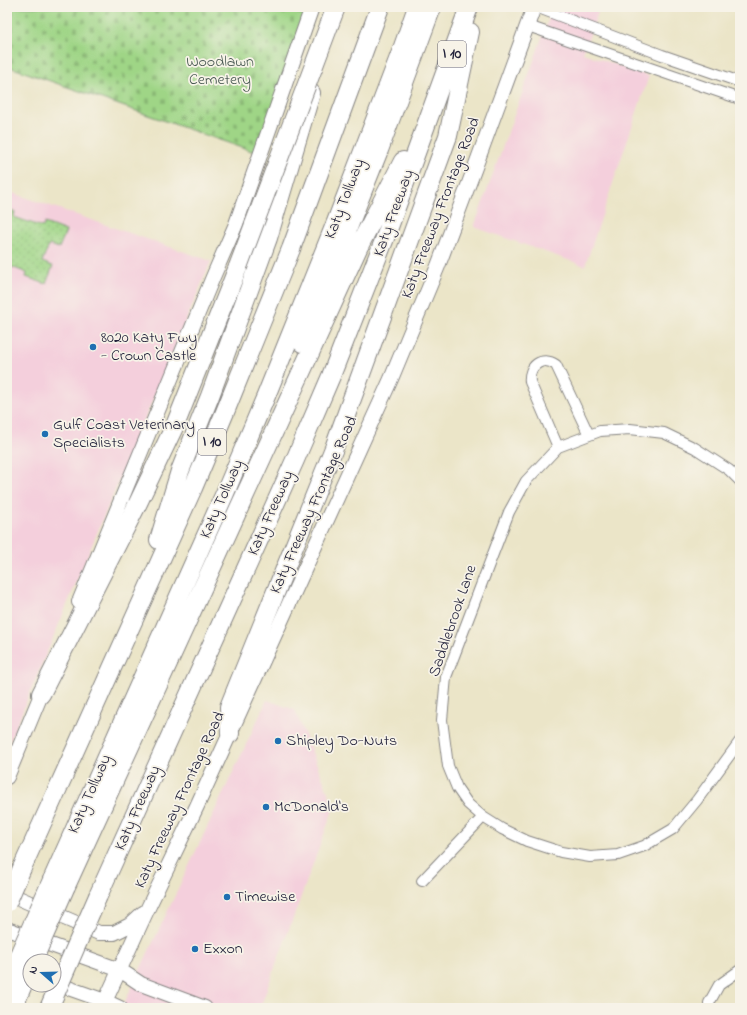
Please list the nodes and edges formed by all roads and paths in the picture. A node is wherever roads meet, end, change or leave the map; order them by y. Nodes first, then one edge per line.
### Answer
1 (312, 7) edge
2 (335, 7) edge
3 (380, 7) edge
4 (417, 7) edge
5 (432, 7) edge
6 (469, 7) edge
7 (475, 7) edge
8 (535, 7) edge
9 (528, 26) junction
10 (602, 32) junction
11 (596, 50) junction
12 (662, 55) junction
13 (656, 70) junction
14 (740, 82) edge
15 (740, 99) edge
16 (435, 100) junction
17 (589, 435) junction
18 (558, 446) junction
19 (740, 481) edge
20 (219, 554) junction
21 (134, 618) junction
22 (41, 694) junction
23 (230, 734) junction
24 (740, 741) edge
25 (7, 777) edge
26 (483, 817) junction
27 (422, 881) dead end
28 (59, 883) junction
29 (7, 893) edge
30 (7, 903) edge
31 (148, 908) junction
32 (7, 929) edge
33 (36, 953) edge
34 (7, 966) edge
35 (120, 970) junction
36 (740, 970) edge
37 (22, 971) edge
38 (7, 982) edge
39 (62, 987) edge
40 (22, 988) edge
41 (7, 1005) edge
42 (104, 1005) edge
43 (14, 1008) edge
44 (49, 1008) edge
45 (120, 1008) edge
46 (205, 1008) edge
47 (710, 1008) edge

1 - 22 main road
2 - 21 highway
2 - 22 highway, bridge
3 - 21 highway, I 10
4 - 28 highway, Katy Tollway
5 - 20 highway
6 - 16 highway, Katy Freeway / I 10
7 - 23 highway
8 - 9 main road, Katy Freeway Frontage Road
8 - 10 street
9 - 11 street
9 - 23 main road, Katy Freeway Frontage Road
10 - 11 street
10 - 12 street
11 - 13 street
12 - 13 street
12 - 14 street
13 - 15 street
16 - 20 highway
16 - 44 highway, Katy Freeway / I 10, bridge
17 - 18 street, Saddlebrook Lane
17 - 18 street
17 - 19 street, Saddlebrook Lane
18 - 26 street, Saddlebrook Lane
20 - 28 highway, Katy Tollway
21 - 30 highway, I 10, bridge
22 - 25 main road
23 - 31 main road, Katy Freeway Frontage Road
24 - 26 street, Saddlebrook Lane
26 - 27 street
28 - 33 highway, Katy Tollway, bridge
28 - 38 highway, Katy Tollway, bridge
29 - 31 main road
31 - 35 main road, Katy Freeway Frontage Road
32 - 35 main road
34 - 37 main road
35 - 42 main road, Katy Freeway Frontage Road
35 - 46 main road
36 - 47 street
39 - 42 main road
40 - 43 highway, bridge
41 - 43 main road
42 - 45 main road

